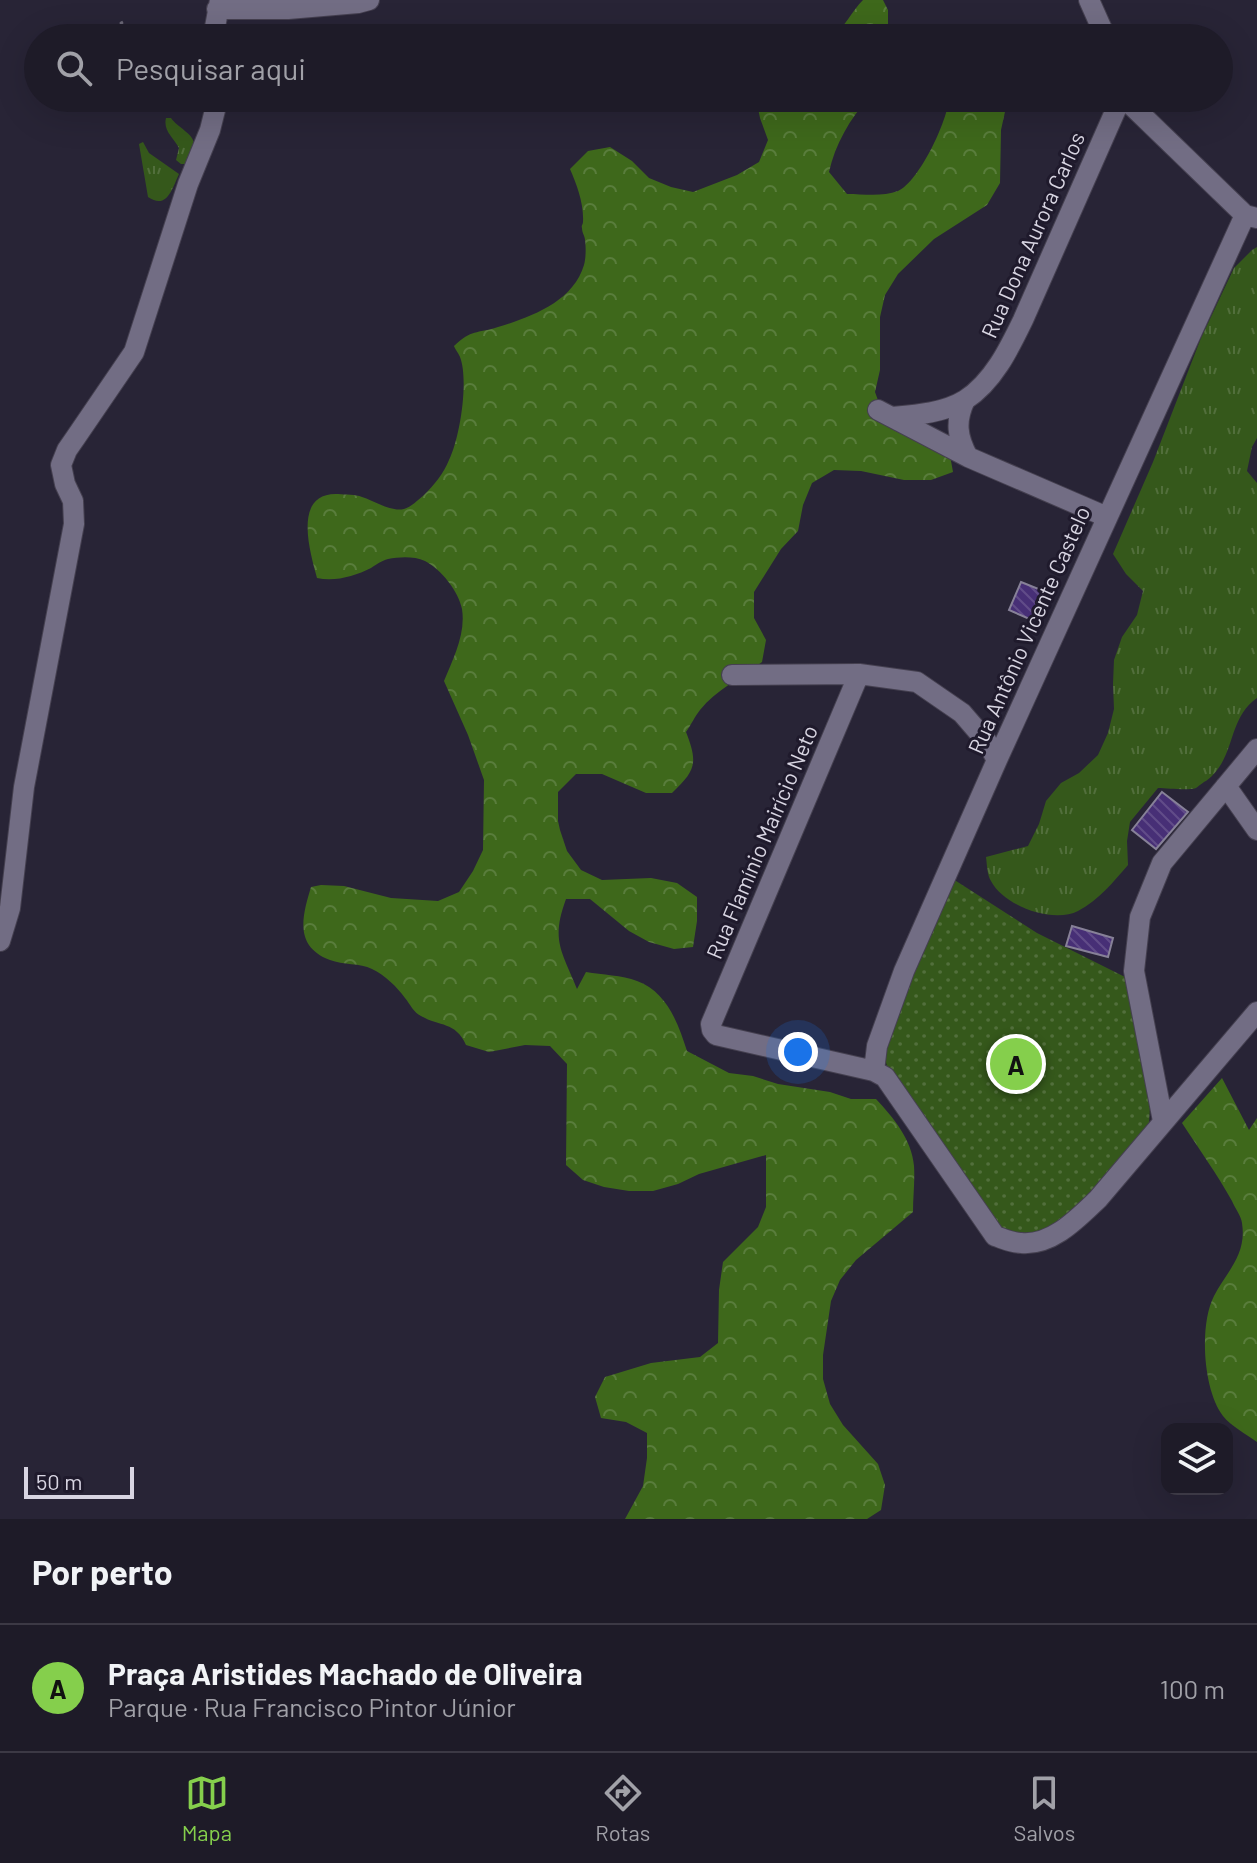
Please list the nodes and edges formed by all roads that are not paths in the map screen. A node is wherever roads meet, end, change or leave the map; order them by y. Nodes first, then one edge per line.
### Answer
1 (1089, 0) edge
2 (361, 1) edge
3 (219, 5) edge
4 (1100, 24) edge
5 (214, 112) edge
6 (1117, 112) edge
7 (1138, 112) edge
8 (1251, 216) edge
9 (965, 400) junction
10 (968, 457) junction
11 (1107, 517) junction
12 (859, 674) junction
13 (732, 675) dead end
14 (1257, 749) edge
15 (997, 760) junction
16 (1226, 786) junction
17 (1257, 830) edge
18 (0, 941) edge
19 (1257, 1012) edge
20 (874, 1071) junction
21 (1163, 1121) junction

1 - 4 street
2 - 3 street
5 - 18 street
6 - 9 street, Rua Dona Aurora Carlos
7 - 8 street
8 - 11 street, Rua Antônio Vicente Castelo
9 - 10 street
9 - 10 street, Rua Dona Aurora Carlos
10 - 11 street
11 - 15 street, Rua Antônio Vicente Castelo
12 - 13 street
12 - 15 street
12 - 20 street, Rua Flamínio Mairício Neto
14 - 16 street
15 - 20 street, Rua Antônio Vicente Castelo
16 - 17 street
16 - 21 street
19 - 21 street
20 - 21 street

